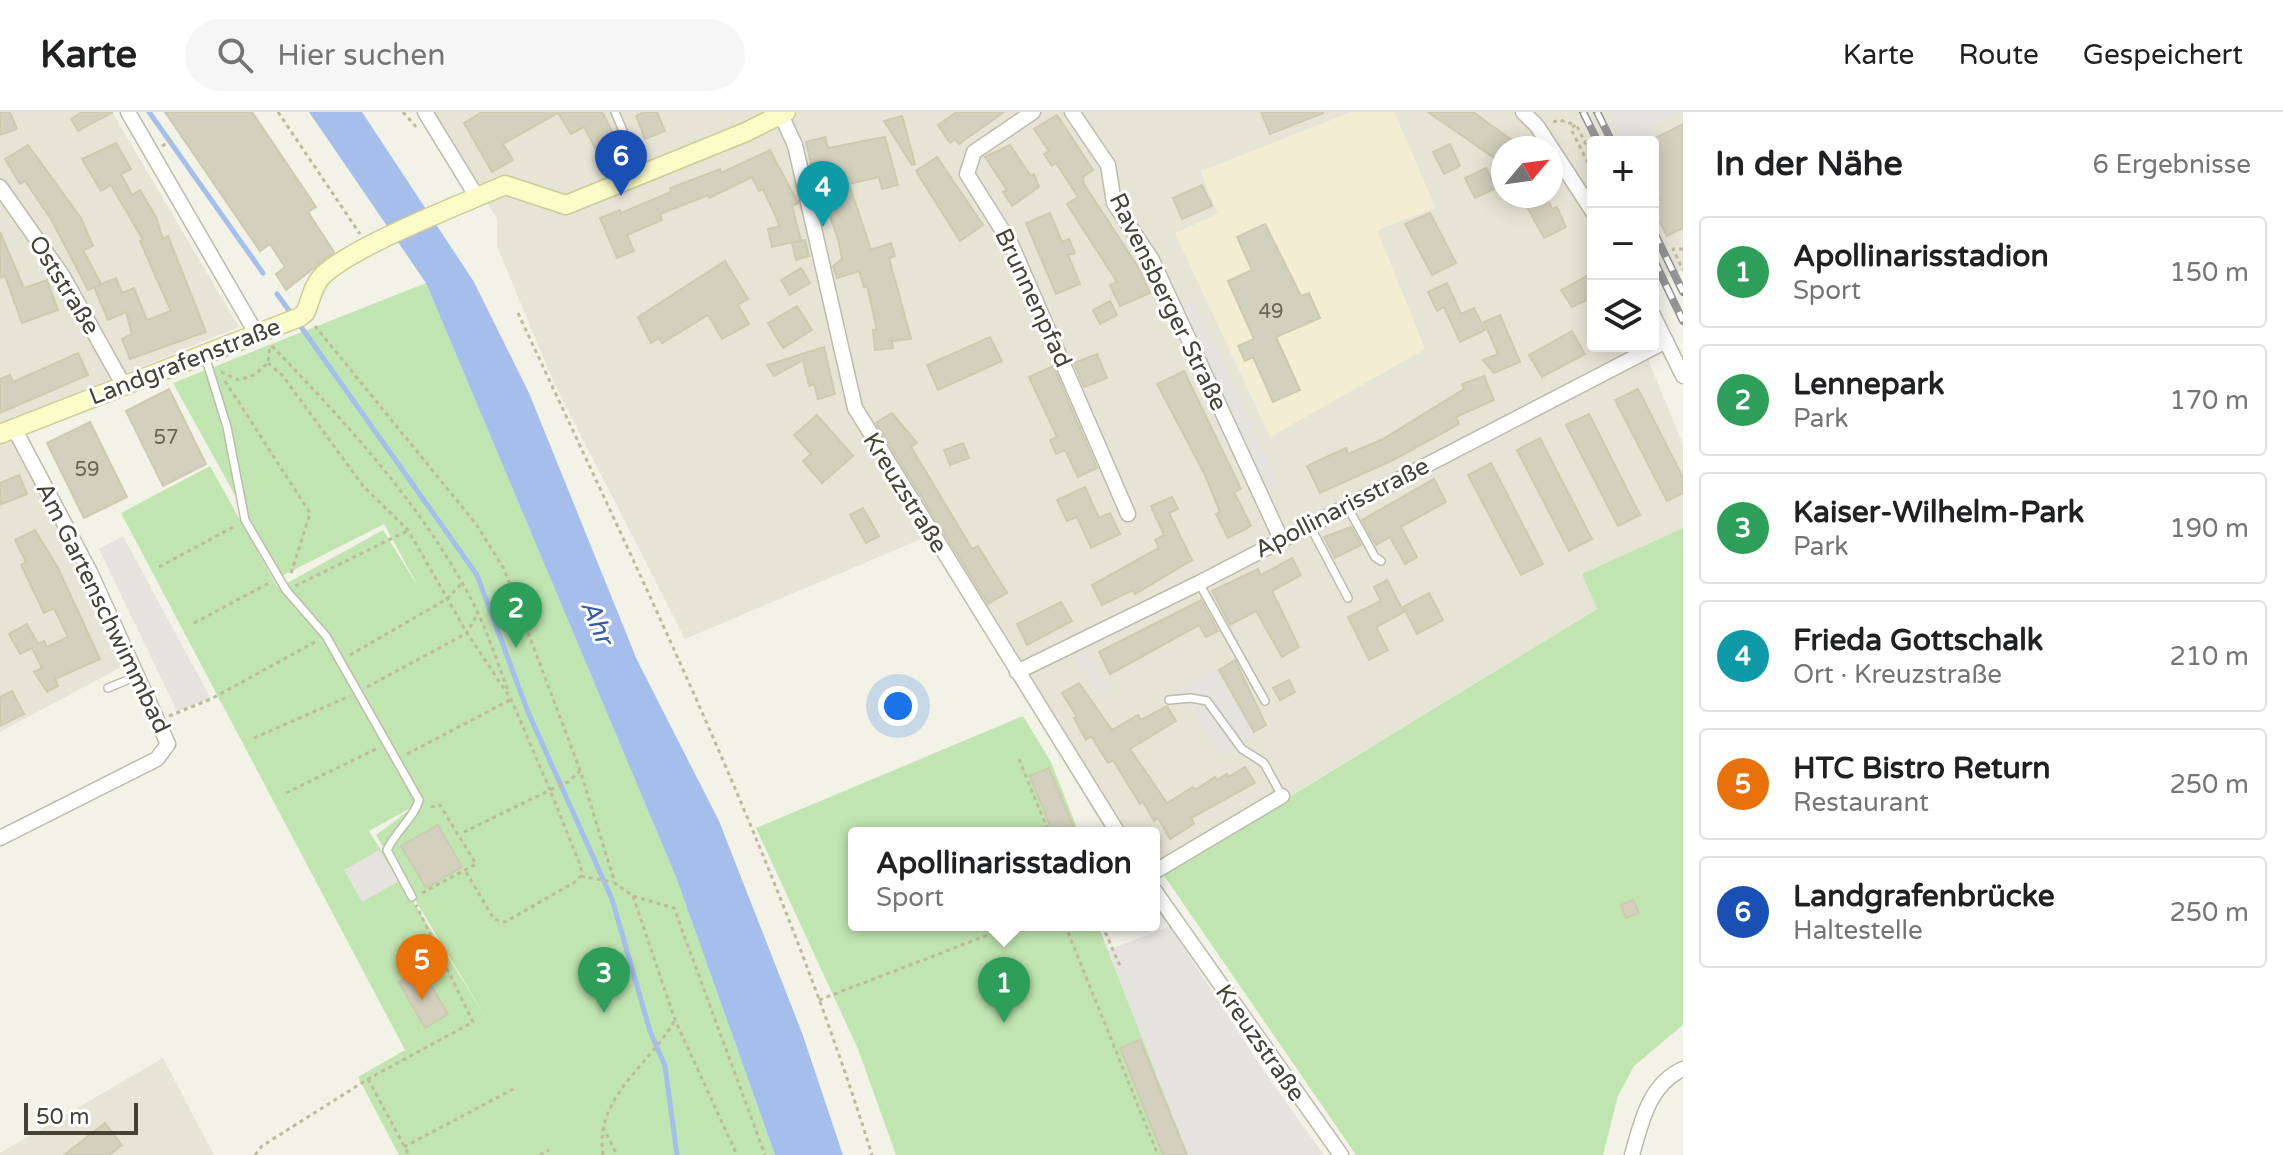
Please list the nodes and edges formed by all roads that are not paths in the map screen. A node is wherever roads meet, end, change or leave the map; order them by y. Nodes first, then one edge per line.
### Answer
1 (128, 112) edge
2 (425, 112) edge
3 (615, 112) edge
4 (1033, 112) edge
5 (1072, 112) edge
6 (1523, 112) edge
7 (783, 113) edge
8 (641, 175) junction
9 (0, 187) edge
10 (477, 197) junction
11 (1591, 208) edge
12 (1659, 327) edge
13 (256, 333) junction
14 (1666, 341) junction
15 (204, 354) junction
16 (1683, 376) edge
17 (124, 386) junction
18 (7, 431) edge
19 (1347, 506) junction
20 (1128, 514) dead end
21 (1309, 524) junction
22 (1281, 539) junction
23 (1381, 561) dead end
24 (1199, 583) junction
25 (1348, 598) dead end
26 (1017, 672) junction
27 (137, 676) junction
28 (108, 688) dead end
29 (1169, 700) dead end
30 (1265, 701) dead end
31 (1282, 796) joint
32 (1114, 827) edge
33 (0, 838) edge
34 (1160, 868) edge
35 (412, 897) road end
36 (1160, 899) edge
37 (1683, 1069) edge
38 (1341, 1155) edge
39 (1632, 1155) edge

1 - 13 street
2 - 10 street
3 - 8 lane
4 - 20 street, Brunnenpfad
5 - 22 street, Ravensberger Straße
6 - 11 street
7 - 8 street, Landgrafenstraße
7 - 26 street, Kreuzstraße
8 - 10 street, Landgrafenstraße
9 - 17 street, Oststraße
10 - 13 street, Landgrafenstraße
12 - 14 street
13 - 15 street, Landgrafenstraße
14 - 16 street
14 - 19 street, Apollinarisstraße
15 - 17 street, Landgrafenstraße
15 - 35 lane
17 - 18 street, Landgrafenstraße
18 - 27 street, Am Gartenschwimmbad
19 - 21 street, Apollinarisstraße
19 - 23 lane
21 - 22 street, Apollinarisstraße
21 - 25 lane
22 - 24 street, Apollinarisstraße
24 - 26 street, Apollinarisstraße
24 - 30 lane
26 - 32 street, Kreuzstraße
27 - 28 lane
27 - 33 street, Am Gartenschwimmbad
29 - 31 lane
31 - 34 street
36 - 38 street, Kreuzstraße
37 - 39 street

